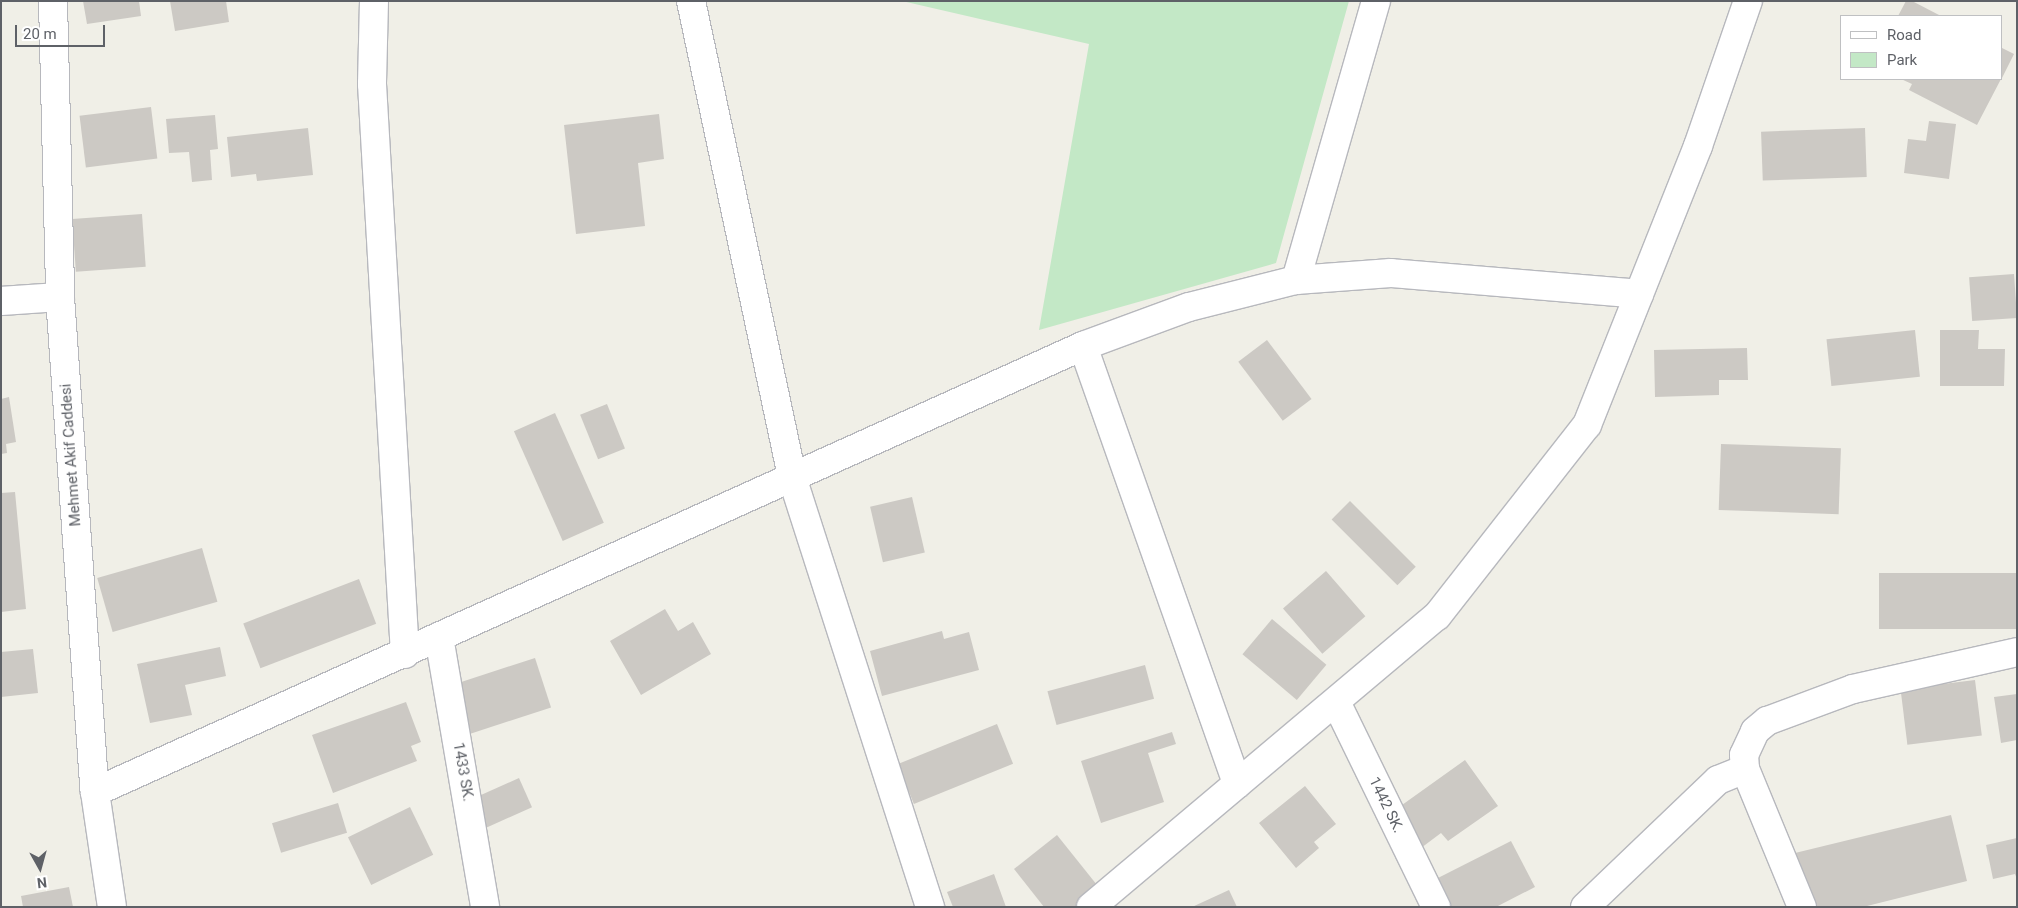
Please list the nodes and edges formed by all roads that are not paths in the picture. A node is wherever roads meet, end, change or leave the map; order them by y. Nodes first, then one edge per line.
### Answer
1 (53, 1) edge
2 (374, 1) edge
3 (691, 1) edge
4 (1376, 1) edge
5 (1748, 1) edge
6 (1296, 280) junction
7 (1639, 294) junction
8 (60, 297) junction
9 (1, 301) edge
10 (1083, 346) junction
11 (792, 477) junction
12 (439, 637) junction
13 (2017, 652) edge
14 (405, 654) junction
15 (1337, 704) junction
16 (1745, 769) junction
17 (1238, 784) junction
18 (95, 792) junction
19 (112, 907) edge
20 (486, 907) edge
21 (930, 907) edge
22 (1091, 907) edge
23 (1436, 907) edge
24 (1585, 907) edge
25 (1802, 907) edge

1 - 8 street, Mehmet Akif Caddesi
2 - 14 street
3 - 11 street
4 - 6 street
5 - 7 street
6 - 7 street
6 - 10 street
7 - 15 street
8 - 9 street
8 - 18 street, Mehmet Akif Caddesi
10 - 11 street
10 - 17 street
11 - 12 street
11 - 21 street
12 - 14 street
12 - 20 street, 1433 SK.
13 - 16 street
14 - 18 street
15 - 17 street
15 - 23 street, 1442 SK.
16 - 24 street
16 - 25 street
17 - 22 street
18 - 19 street, Mehmet Akif Caddesi

